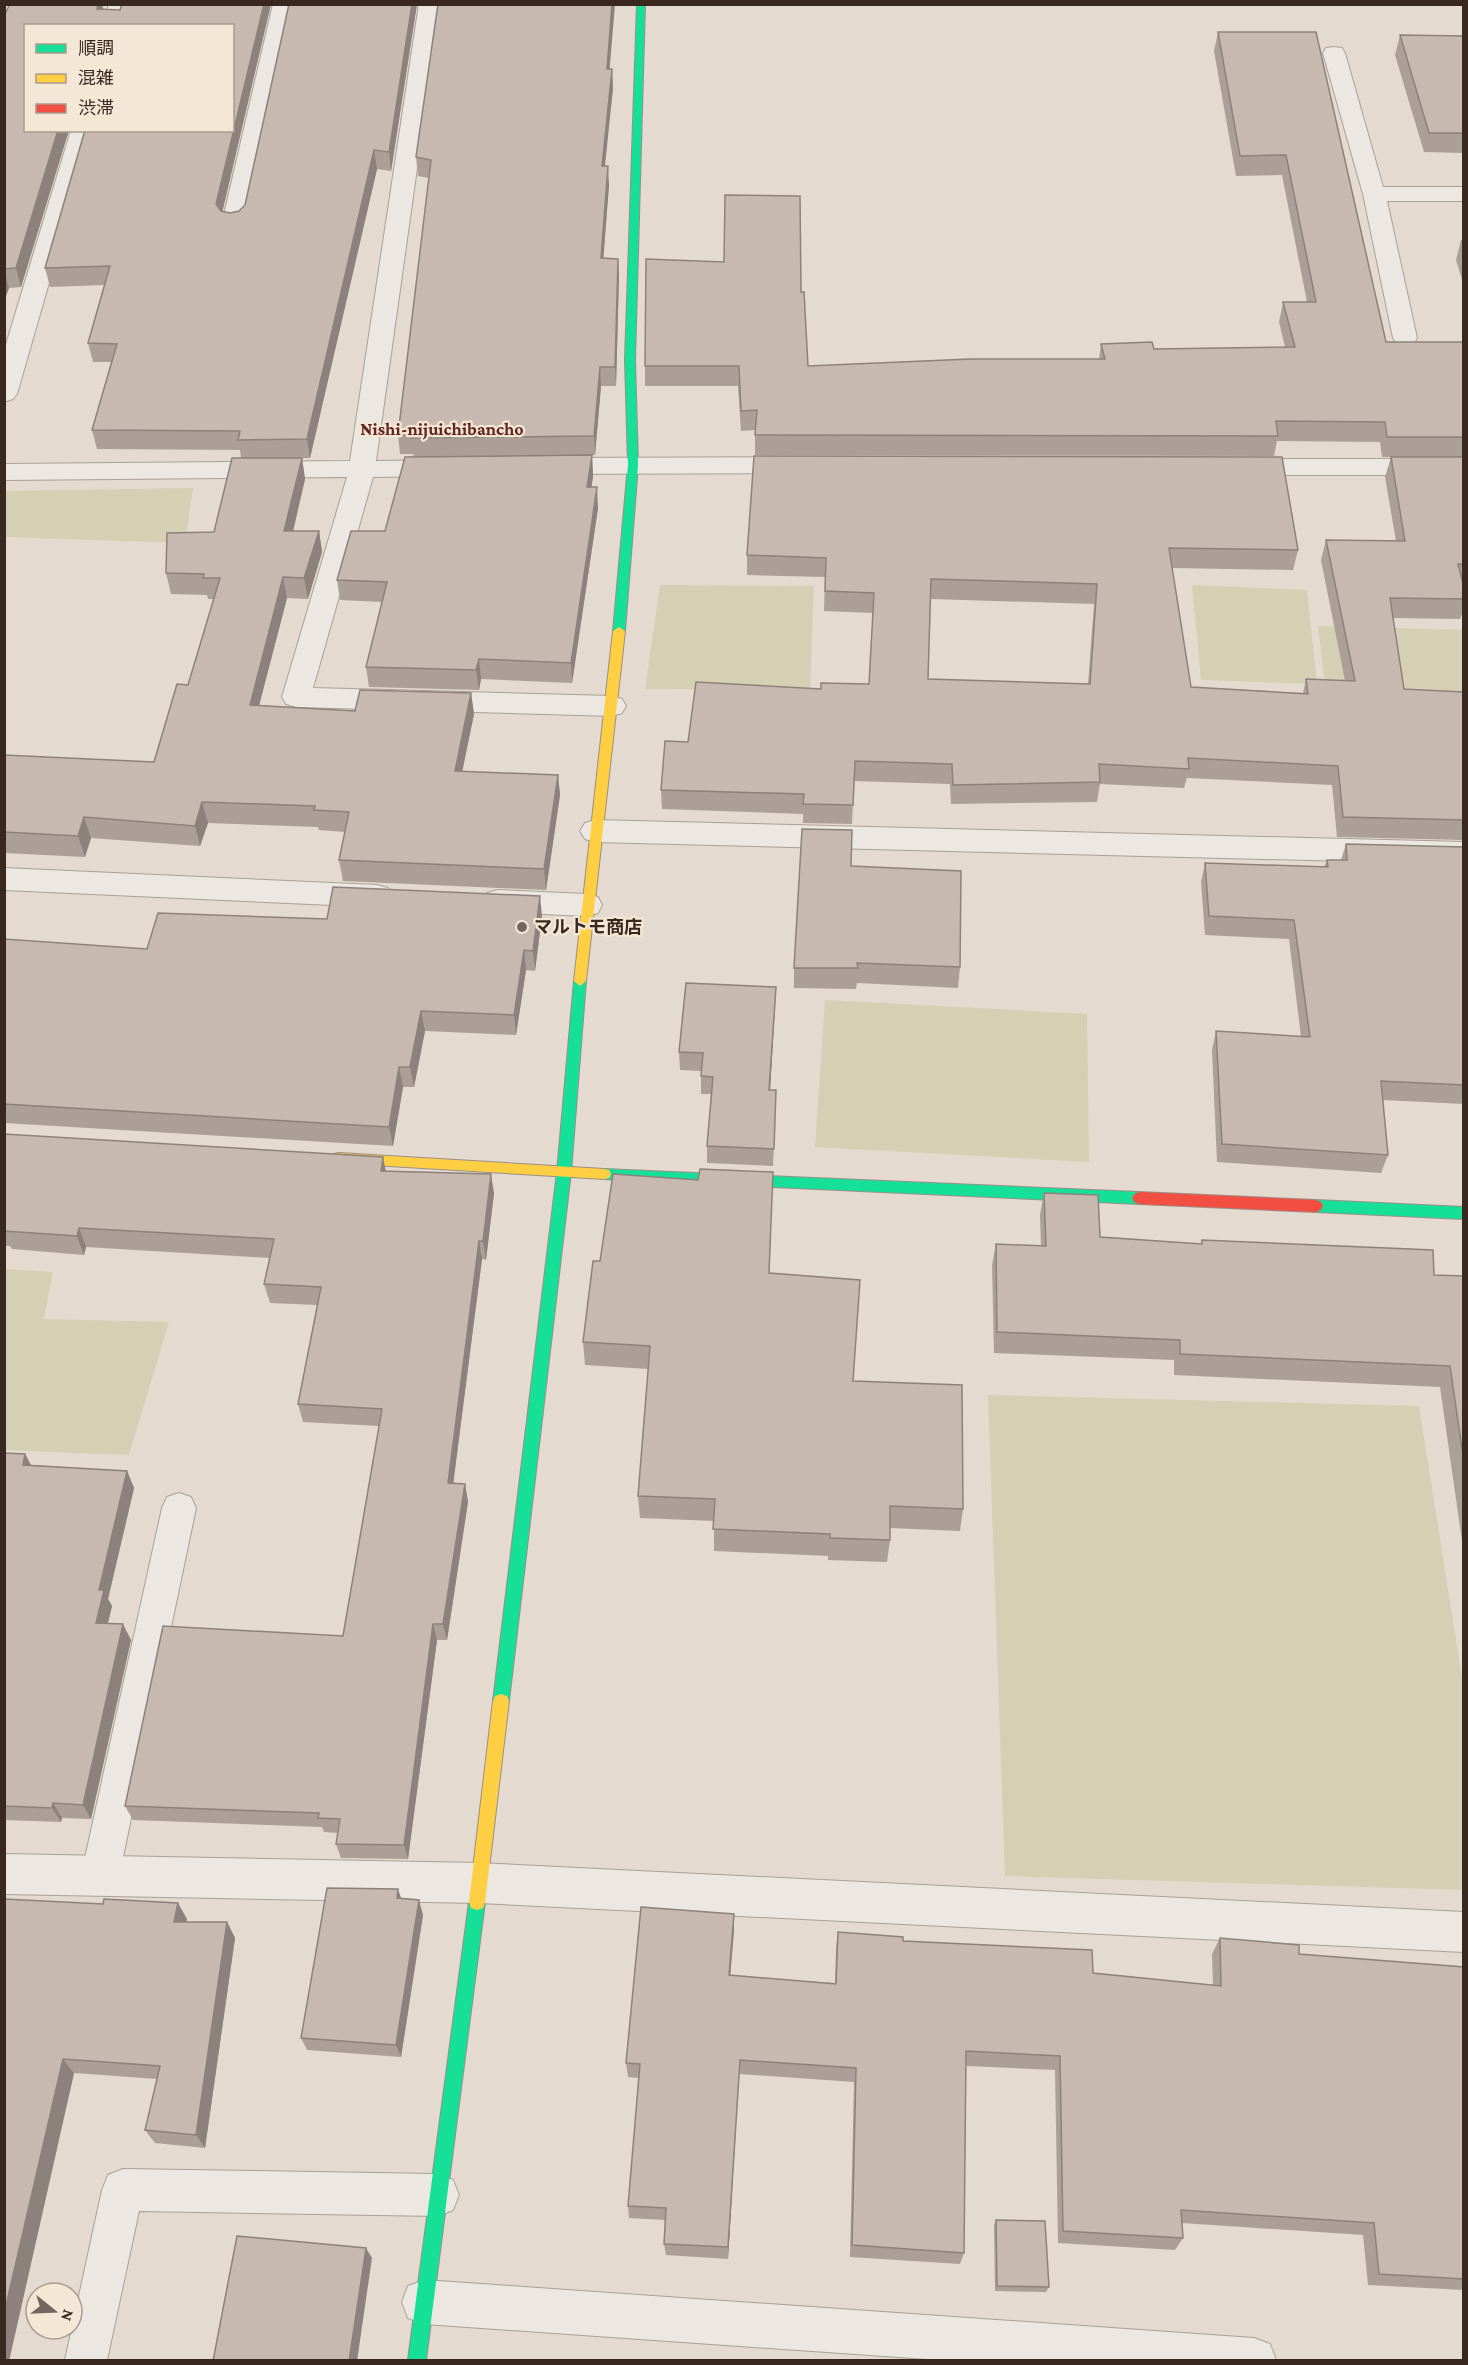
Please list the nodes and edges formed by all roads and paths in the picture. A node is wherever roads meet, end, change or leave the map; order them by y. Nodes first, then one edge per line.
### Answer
1 (120, 4) edge
2 (284, 4) edge
3 (430, 4) edge
4 (641, 4) edge
5 (114, 24) edge
6 (1334, 53) dead end
7 (81, 132) edge
8 (1374, 194) junction
9 (1464, 194) edge
10 (234, 224) edge
11 (1405, 338) dead end
12 (4, 394) edge
13 (633, 465) junction
14 (823, 465) edge
15 (527, 466) edge
16 (1214, 466) edge
17 (1464, 467) edge
18 (468, 468) edge
19 (362, 469) junction
20 (4, 472) edge
21 (612, 706) junction
22 (595, 831) junction
23 (1464, 853) edge
24 (4, 879) edge
25 (408, 897) edge
26 (468, 900) edge
27 (587, 905) junction
28 (326, 1158) edge
29 (564, 1172) junction
30 (1464, 1213) edge
31 (179, 1508) dead end
32 (4, 1875) edge
33 (99, 1876) junction
34 (479, 1883) junction
35 (1464, 1932) edge
36 (438, 2195) junction
37 (424, 2302) junction
38 (86, 2361) edge
39 (417, 2361) edge
40 (1254, 2361) edge

1 - 5 street
2 - 10 street
3 - 19 street
4 - 13 street
6 - 8 street
7 - 12 street
8 - 9 street
8 - 11 street
13 - 14 street
13 - 15 street
13 - 21 street
16 - 17 street
18 - 19 street
19 - 20 street
19 - 21 street
21 - 22 street
22 - 23 street
22 - 27 street
24 - 25 street
26 - 27 street
27 - 29 street
28 - 29 street
29 - 30 street
29 - 34 street
31 - 33 lane
32 - 33 street
33 - 34 street
34 - 35 street
34 - 36 street
36 - 37 street
36 - 38 lane
37 - 39 street
37 - 40 street

